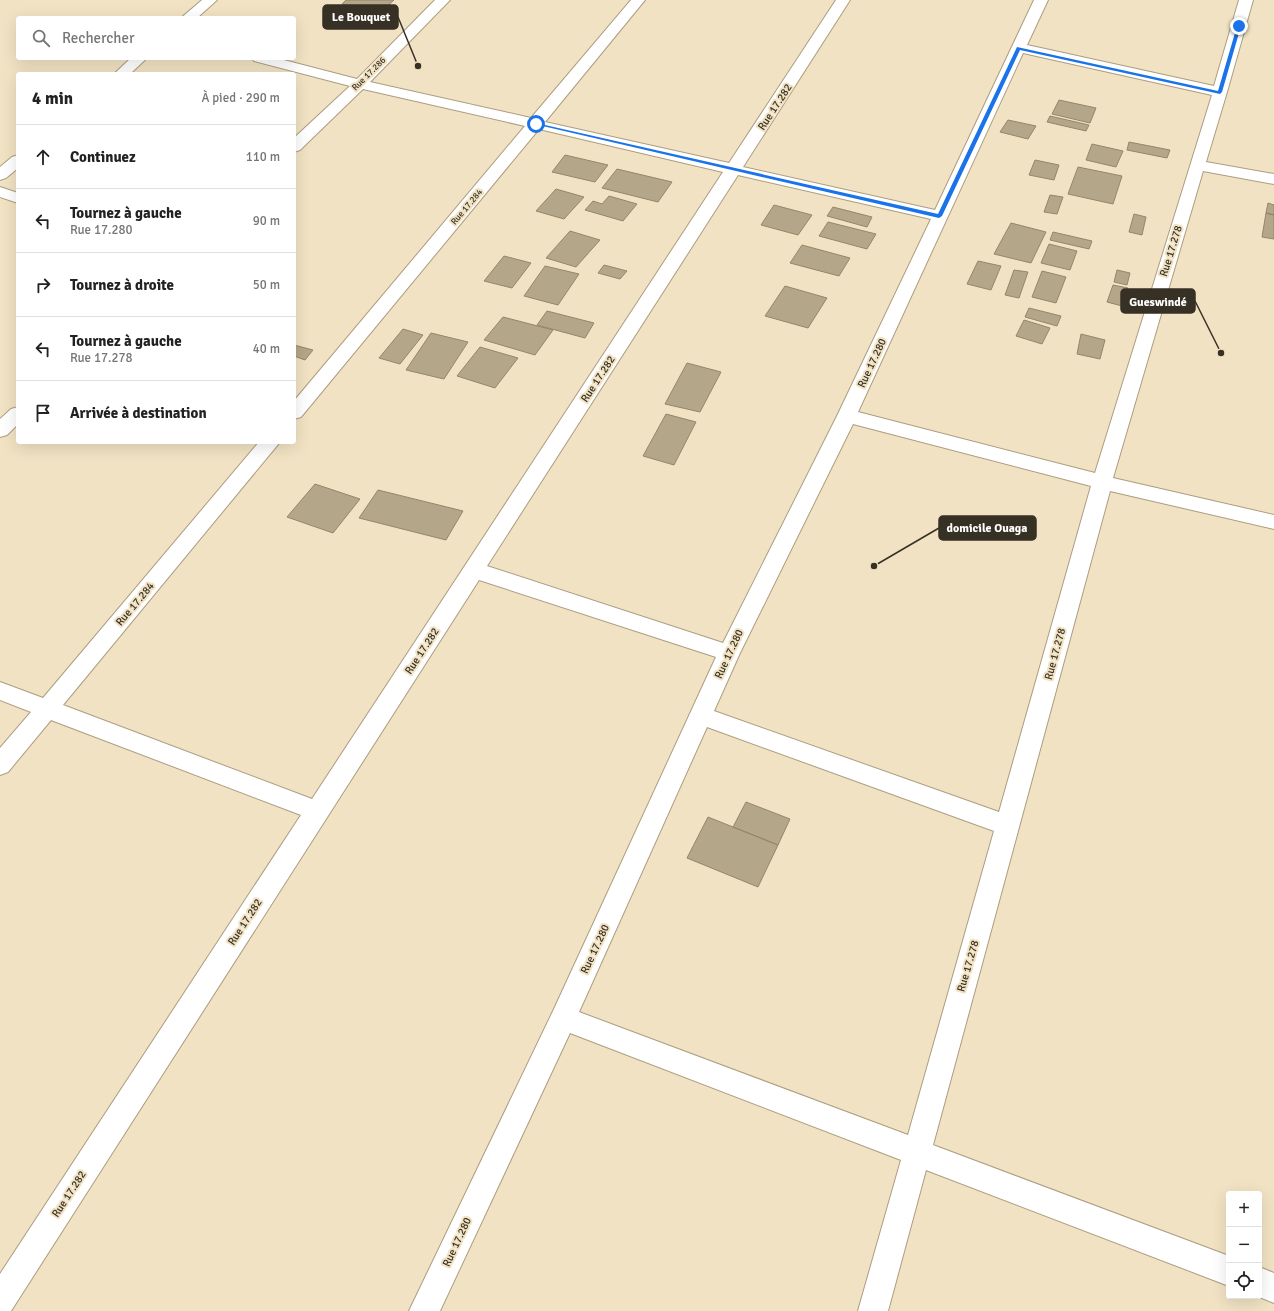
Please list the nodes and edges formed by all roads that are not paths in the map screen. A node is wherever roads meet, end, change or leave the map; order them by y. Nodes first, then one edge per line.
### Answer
1 (210, 0) edge
2 (443, 0) edge
3 (638, 0) edge
4 (843, 0) edge
5 (1041, 0) edge
6 (1246, 0) edge
7 (190, 16) edge
8 (1019, 48) junction
9 (138, 60) edge
10 (267, 60) edge
11 (123, 72) edge
12 (360, 84) junction
13 (1220, 92) junction
14 (536, 124) junction
15 (296, 145) edge
16 (16, 162) edge
17 (1197, 165) junction
18 (735, 169) junction
19 (0, 175) edge
20 (1274, 179) edge
21 (0, 192) edge
22 (16, 197) edge
23 (939, 216) junction
24 (296, 411) edge
25 (16, 415) edge
26 (847, 416) junction
27 (0, 430) edge
28 (268, 444) edge
29 (1102, 482) junction
30 (1274, 522) edge
31 (474, 570) junction
32 (729, 653) junction
33 (0, 691) edge
34 (47, 708) junction
35 (701, 716) junction
36 (0, 765) edge
37 (318, 811) junction
38 (1007, 825) junction
39 (563, 1018) junction
40 (916, 1152) junction
41 (1226, 1270) edge
42 (1262, 1283) edge
43 (1274, 1288) edge
44 (0, 1302) edge
45 (424, 1311) edge
46 (873, 1311) edge

1 - 7 street
2 - 12 street, Rue 17.286
3 - 14 street, Rue 17.284
4 - 18 street, Rue 17.282
5 - 8 street, Rue 17.280
6 - 13 street, Rue 17.278
8 - 13 street
8 - 23 street, Rue 17.280
9 - 11 street
10 - 12 street
12 - 14 street
12 - 15 street, Rue 17.286
13 - 17 street, Rue 17.278
14 - 18 street
14 - 24 street, Rue 17.284
16 - 19 street
17 - 20 street
17 - 29 street, Rue 17.278
18 - 23 street
18 - 31 street, Rue 17.282
21 - 22 street
23 - 26 street, Rue 17.280
25 - 27 street
26 - 29 street
26 - 32 street, Rue 17.280
28 - 34 street, Rue 17.284
29 - 30 street
29 - 38 street, Rue 17.278
31 - 32 street
31 - 37 street, Rue 17.282
32 - 35 street, Rue 17.280
33 - 34 street
34 - 36 street, Rue 17.284
34 - 37 street
35 - 38 street
35 - 39 street, Rue 17.280
37 - 44 street, Rue 17.282
38 - 40 street, Rue 17.278
39 - 40 street
39 - 45 street, Rue 17.280
40 - 41 street
40 - 46 street, Rue 17.278
42 - 43 street

